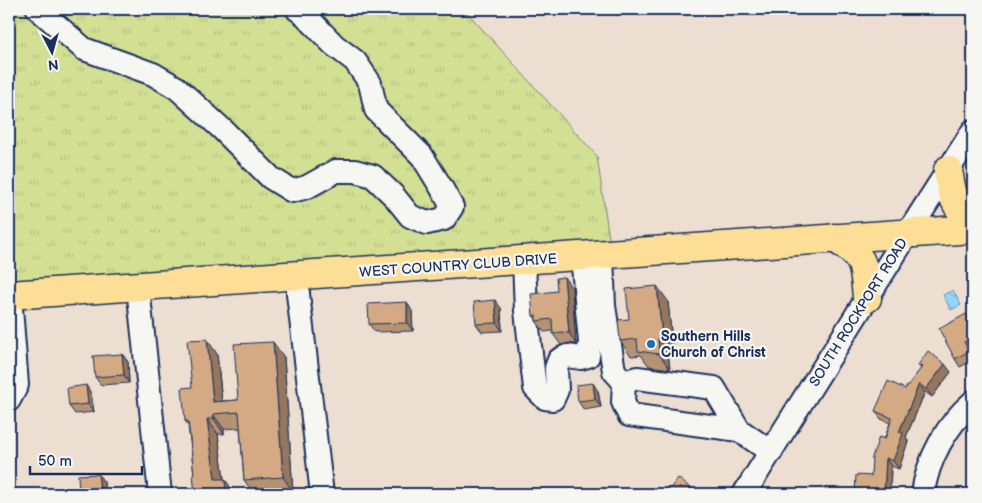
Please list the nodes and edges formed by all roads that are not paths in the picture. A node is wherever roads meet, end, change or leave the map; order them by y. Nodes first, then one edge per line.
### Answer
1 (38, 9) edge
2 (297, 9) edge
3 (973, 131) edge
4 (948, 170) junction
5 (973, 222) edge
6 (973, 229) edge
7 (908, 233) junction
8 (834, 238) junction
9 (592, 255) junction
10 (524, 260) junction
11 (298, 276) junction
12 (138, 287) junction
13 (9, 295) edge
14 (867, 298) junction
15 (624, 382) junction
16 (9, 400) edge
17 (973, 402) edge
18 (739, 430) junction
19 (771, 452) junction
20 (160, 494) edge
21 (322, 494) edge
22 (744, 494) edge
23 (923, 494) edge

1 - 2 street
3 - 4 street, SOUTH ROCKPORT ROAD
4 - 5 main road
4 - 7 street, SOUTH ROCKPORT ROAD
6 - 7 main road, WEST COUNTRY CLUB DRIVE
7 - 8 main road, WEST COUNTRY CLUB DRIVE
7 - 14 street, SOUTH ROCKPORT ROAD
8 - 9 main road, WEST COUNTRY CLUB DRIVE
8 - 14 main road
9 - 10 main road, WEST COUNTRY CLUB DRIVE
9 - 10 street
9 - 15 street
10 - 11 main road, WEST COUNTRY CLUB DRIVE
11 - 12 main road, WEST COUNTRY CLUB DRIVE
11 - 21 street
12 - 13 main road, WEST COUNTRY CLUB DRIVE
12 - 20 street
13 - 16 street
14 - 19 street, SOUTH ROCKPORT ROAD
15 - 18 street
15 - 18 street
17 - 23 street
18 - 19 street
19 - 22 street, SOUTH ROCKPORT ROAD

